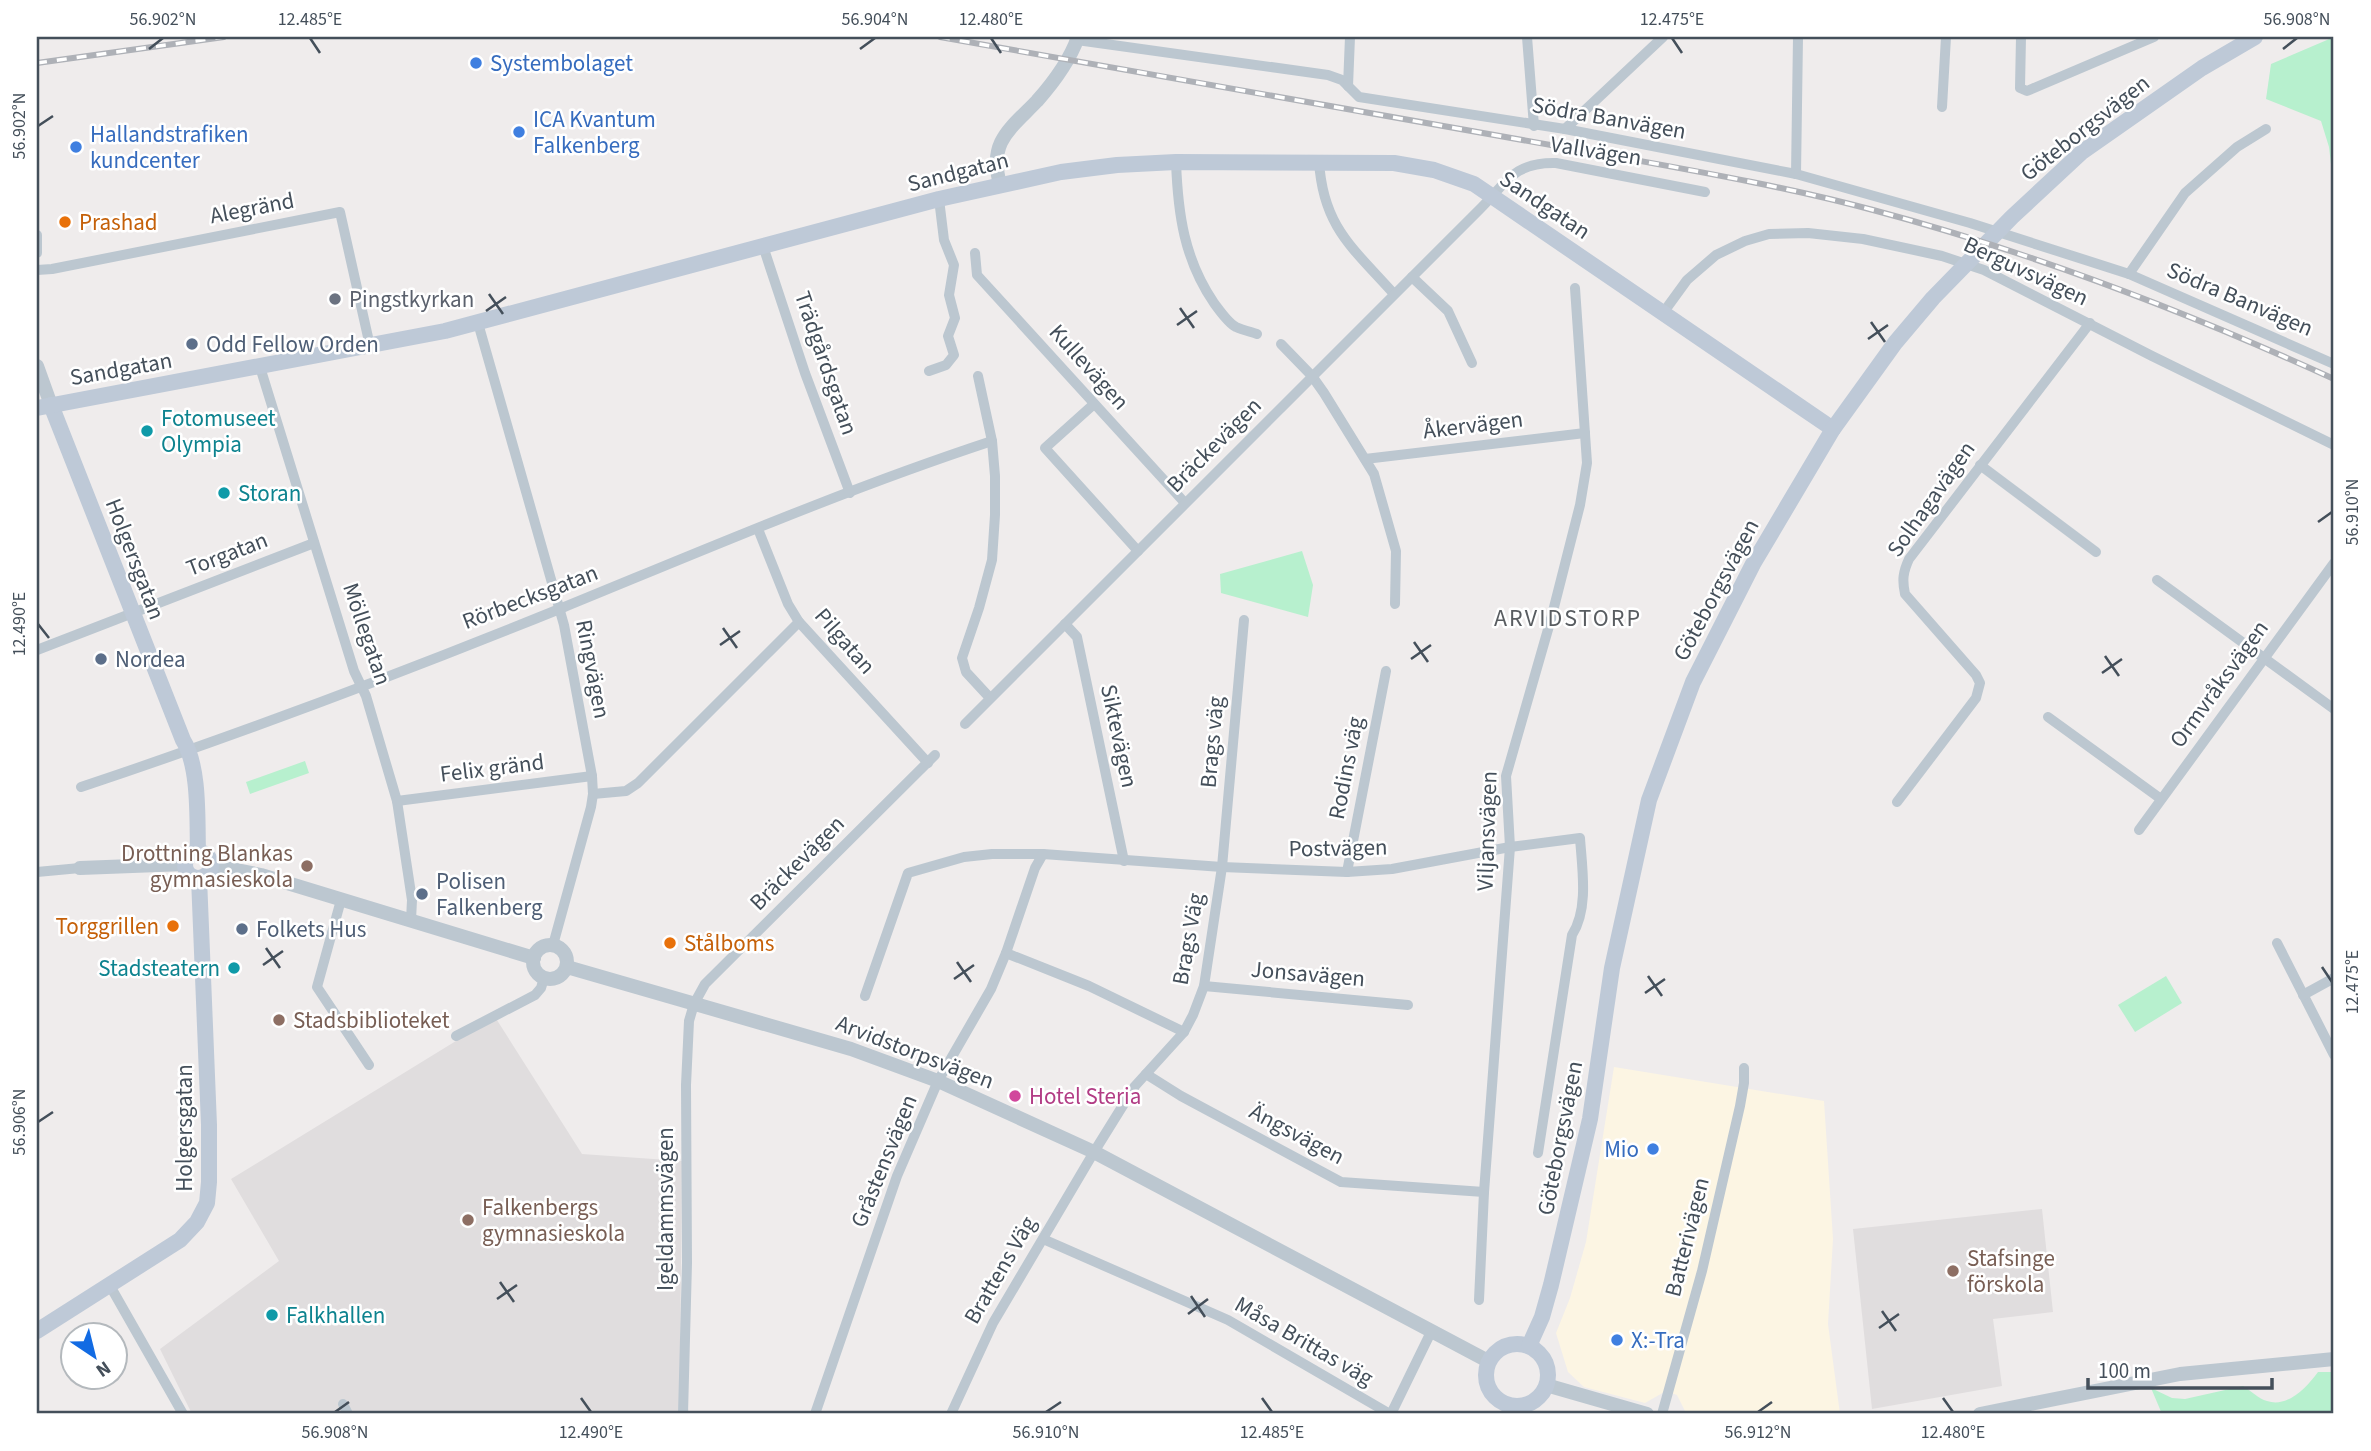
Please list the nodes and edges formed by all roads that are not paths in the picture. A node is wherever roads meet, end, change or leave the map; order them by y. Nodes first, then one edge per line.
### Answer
1 (1350, 37) edge
2 (1527, 37) edge
3 (1798, 37) edge
4 (1946, 37) edge
5 (2021, 37) edge
6 (2154, 37) edge
7 (2255, 37) edge
8 (1078, 38) edge
9 (1660, 38) edge
10 (1348, 86) junction
11 (1942, 107) dead end
12 (1534, 126) junction
13 (1565, 129) junction
14 (2266, 129) dead end
15 (1319, 161) junction
16 (1175, 162) junction
17 (1796, 174) junction
18 (1000, 184) junction
19 (1705, 192) dead end
20 (1493, 197) junction
21 (939, 199) junction
22 (37, 235) edge
23 (763, 246) junction
24 (37, 253) edge
25 (975, 253) dead end
26 (37, 270) edge
27 (2129, 274) junction
28 (1412, 277) junction
29 (1575, 288) dead end
30 (1394, 295) junction
31 (1662, 313) junction
32 (478, 323) junction
33 (2090, 323) junction
34 (1257, 334) dead end
35 (1281, 344) dead end
36 (370, 346) junction
37 (1472, 363) dead end
38 (2334, 364) edge
39 (37, 366) edge
40 (260, 367) junction
41 (929, 371) dead end
42 (978, 376) dead end
43 (1312, 376) junction
44 (1094, 404) junction
45 (44, 407) edge
46 (1833, 429) junction
47 (1585, 433) junction
48 (992, 440) junction
49 (2334, 445) edge
50 (1365, 459) junction
51 (1980, 465) junction
52 (850, 493) junction
53 (1185, 503) junction
54 (758, 529) junction
55 (314, 543) junction
56 (1139, 551) junction
57 (2096, 552) dead end
58 (2334, 563) edge
59 (2157, 580) dead end
60 (1395, 604) dead end
61 (559, 609) junction
62 (132, 612) junction
63 (1244, 620) dead end
64 (799, 622) junction
65 (1065, 624) junction
66 (37, 650) edge
67 (2263, 660) junction
68 (1386, 671) dead end
69 (360, 685) junction
70 (990, 698) junction
71 (2334, 709) edge
72 (2048, 717) dead end
73 (965, 724) dead end
74 (189, 750) junction
75 (932, 759) joint
76 (592, 776) junction
77 (81, 787) dead end
78 (593, 794) junction
79 (2161, 799) junction
80 (397, 801) junction
81 (1897, 802) dead end
82 (2139, 830) dead end
83 (1510, 847) junction
84 (198, 852) junction
85 (1043, 854) junction
86 (1124, 861) junction
87 (185, 864) junction
88 (211, 865) junction
89 (1222, 867) junction
90 (80, 868) joint
91 (37, 872) edge
92 (1347, 872) junction
93 (199, 878) junction
94 (341, 900) junction
95 (411, 920) junction
96 (2277, 943) dead end
97 (553, 945) junction
98 (1006, 953) junction
99 (534, 958) junction
100 (567, 967) junction
101 (544, 978) junction
102 (2334, 978) edge
103 (1204, 986) junction
104 (2302, 995) junction
105 (865, 996) dead end
106 (694, 1004) junction
107 (1408, 1005) dead end
108 (1184, 1032) junction
109 (456, 1036) dead end
110 (2334, 1055) edge
111 (369, 1065) dead end
112 (1744, 1068) dead end
113 (1146, 1073) junction
114 (938, 1081) junction
115 (1094, 1152) junction
116 (1538, 1153) dead end
117 (1484, 1192) junction
118 (1042, 1239) junction
119 (109, 1284) junction
120 (1479, 1300) dead end
121 (39, 1325) edge
122 (1432, 1330) junction
123 (1528, 1346) junction
124 (2334, 1359) edge
125 (1489, 1361) junction
126 (1546, 1385) junction
127 (1507, 1410) edge
128 (183, 1414) edge
129 (683, 1414) edge
130 (816, 1414) edge
131 (951, 1414) edge
132 (1390, 1414) edge
133 (1647, 1414) edge
134 (1662, 1414) edge
135 (1980, 1414) edge

1 - 10 street
2 - 12 street
3 - 17 street
4 - 11 street
5 - 6 street
7 - 46 main road, Göteborgsvägen
8 - 10 street, Södra Banvägen
8 - 18 street
9 - 13 street
10 - 12 street, Södra Banvägen
12 - 13 street, Södra Banvägen
13 - 17 street, Södra Banvägen
14 - 27 street, Södra Banvägen
15 - 16 main road, Sandgatan
15 - 20 main road, Sandgatan
15 - 30 street
16 - 18 main road, Sandgatan
16 - 34 street
17 - 27 street, Södra Banvägen
18 - 21 main road, Sandgatan
19 - 20 street, Vallvägen
20 - 28 street, Bräckevägen
20 - 31 main road, Sandgatan
21 - 23 main road, Sandgatan
21 - 41 street
22 - 24 street
23 - 32 main road, Sandgatan
23 - 52 street, Trädgårdsgatan
25 - 44 street, Kullevägen
26 - 36 street, Alegränd
27 - 38 street, Södra Banvägen
28 - 30 street, Bräckevägen
28 - 37 street
29 - 47 street, Viljansvägen
30 - 43 street, Bräckevägen
31 - 33 street, Berguvsvägen
31 - 46 main road, Sandgatan
32 - 36 main road, Sandgatan
32 - 61 street, Ringvägen
33 - 49 street, Berguvsvägen
33 - 51 street, Solhagavägen
35 - 43 street
36 - 40 main road, Sandgatan
39 - 45 street, Holgersgatan
40 - 45 main road, Sandgatan
40 - 55 street, Möllegatan
42 - 48 street
43 - 50 street
43 - 53 street, Bräckevägen
44 - 53 street, Kullevägen
44 - 56 street
45 - 62 main road, Holgersgatan
46 - 123 main road, Göteborgsvägen
47 - 50 street, Åkervägen
47 - 83 street, Viljansvägen
48 - 52 street, Rörbecksgatan
48 - 70 street
50 - 60 street
51 - 57 street
51 - 81 street, Solhagavägen
52 - 54 street, Rörbecksgatan
53 - 56 street, Bräckevägen
54 - 61 street, Rörbecksgatan
54 - 64 street, Pilgatan
55 - 62 street, Torgatan
55 - 69 street, Möllegatan
56 - 65 street, Bräckevägen
58 - 67 street, Ormvråksvägen
59 - 67 street
61 - 69 street, Rörbecksgatan
61 - 76 street, Ringvägen
62 - 66 street, Torgatan
62 - 74 main road, Holgersgatan
63 - 89 street, Brags väg
64 - 75 street, Pilgatan
64 - 78 street
65 - 70 street, Bräckevägen
65 - 86 street, Siktevägen
67 - 71 street
67 - 79 street, Ormvråksvägen
68 - 92 street, Rodins väg
69 - 74 street, Rörbecksgatan
69 - 80 street, Möllegatan
70 - 73 street, Bräckevägen
72 - 79 street
74 - 77 street, Rörbecksgatan
74 - 84 main road, Holgersgatan
75 - 106 street, Bräckevägen
76 - 78 street, Ringvägen
76 - 80 street, Felix gränd
78 - 97 street, Ringvägen
79 - 82 street, Ormvråksvägen
80 - 95 street, Möllegatan
83 - 92 street, Postvägen
83 - 116 street, Postvägen
83 - 117 street, Viljansvägen
84 - 87 main road
84 - 88 main road
85 - 86 street, Postvägen
85 - 98 street, Gråstensvägen
85 - 105 street, Postvägen
86 - 89 street, Postvägen
87 - 90 street
87 - 93 main road
88 - 93 main road
88 - 94 street
89 - 92 street, Postvägen
89 - 103 street, Brags Väg
90 - 91 street
93 - 119 main road, Holgersgatan
94 - 95 street
94 - 111 street
95 - 99 street
96 - 104 street
97 - 99 street
97 - 100 street
98 - 108 street
98 - 114 street, Gråstensvägen
99 - 101 street
100 - 101 street
100 - 106 street, Arvidstorpsvägen
101 - 109 street
102 - 104 street
103 - 107 street, Jonsavägen
103 - 108 street, Brags Väg
104 - 110 street
106 - 114 street, Arvidstorpsvägen
106 - 129 street, Igeldammsvägen
108 - 113 street, Brags Väg
112 - 134 street, Batterivägen
113 - 115 street, Brags Väg
113 - 117 street, Ängsvägen
114 - 115 street, Arvidstorpsvägen
114 - 130 street, Gråstensvägen
115 - 118 street, Brattens Väg
115 - 122 street, Arvidstorpsvägen
117 - 120 street, Viljansvägen
118 - 131 street, Brattens Väg
118 - 132 street, Måsa Brittas väg
119 - 121 main road, Holgersgatan
119 - 128 street
122 - 125 street, Arvidstorpsvägen
122 - 132 street
123 - 125 main road
123 - 126 main road
124 - 135 street
125 - 127 main road
126 - 127 main road
126 - 133 street

